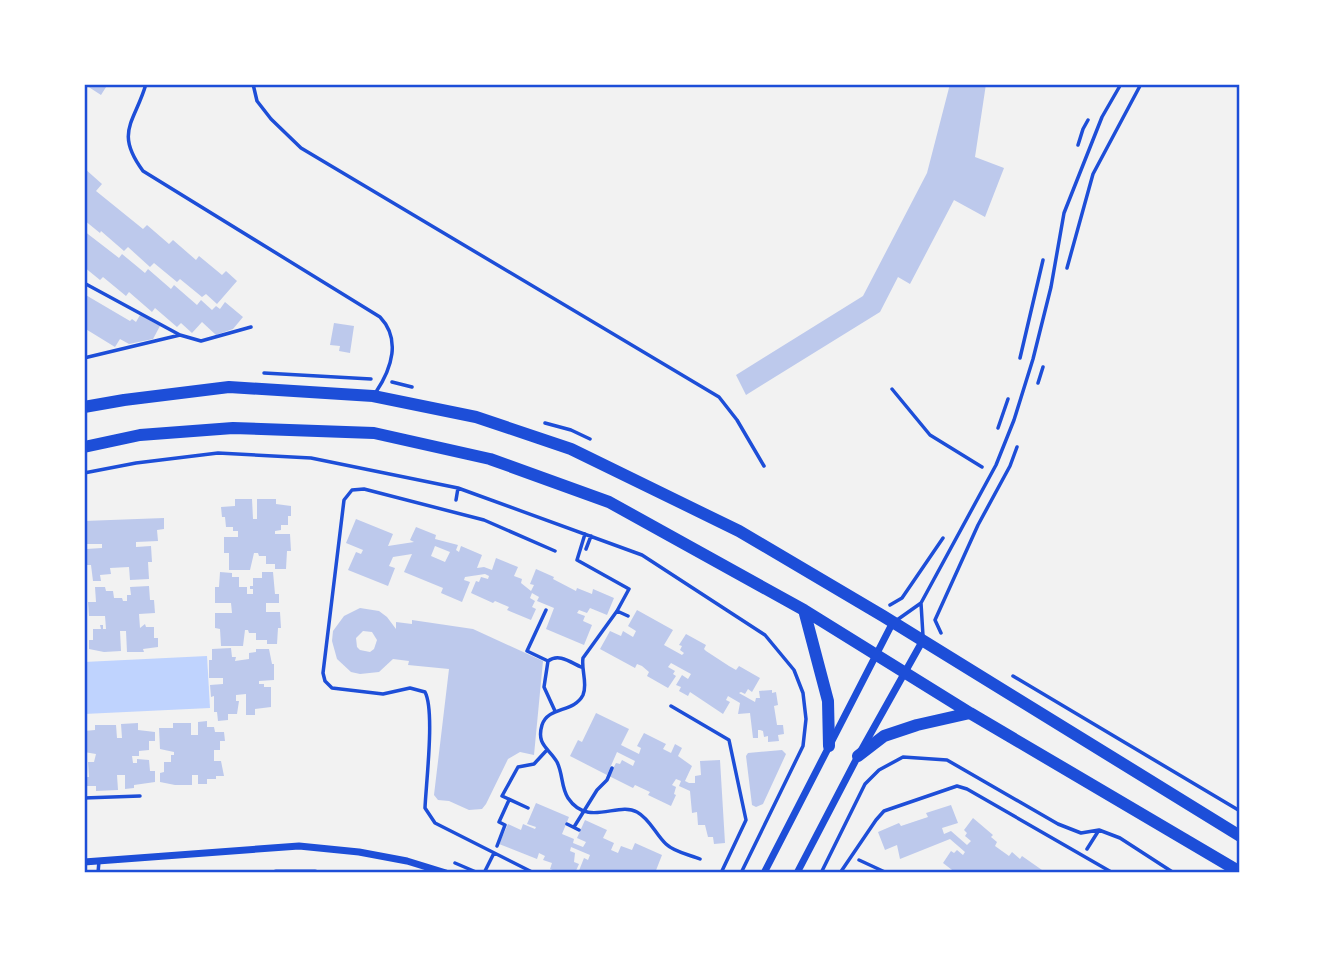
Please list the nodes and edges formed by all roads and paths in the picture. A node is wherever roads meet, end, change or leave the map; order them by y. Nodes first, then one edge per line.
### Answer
1 (146, 84) edge
2 (253, 84) edge
3 (1121, 84) edge
4 (1090, 118) dead end
5 (1075, 154) dead end
6 (1045, 253) dead end
7 (84, 283) edge
8 (251, 327) dead end
9 (180, 335) junction
10 (84, 358) edge
11 (1020, 358) dead end
12 (892, 389) dead end
13 (373, 396) junction
14 (1009, 396) dead end
15 (84, 407) edge
16 (995, 434) dead end
17 (84, 447) edge
18 (987, 459) dead end
19 (764, 466) dead end
20 (458, 488) dead end
21 (456, 500) dead end
22 (585, 534) dead end
23 (591, 536) dead end
24 (943, 537) dead end
25 (586, 549) dead end
26 (555, 551) dead end
27 (921, 603) junction
28 (889, 605) dead end
29 (546, 610) dead end
30 (804, 610) junction
31 (617, 611) junction
32 (628, 616) dead end
33 (893, 622) junction
34 (923, 640) junction
35 (876, 653) junction
36 (548, 661) junction
37 (581, 667) junction
38 (1002, 670) dead end
39 (905, 673) junction
40 (803, 693) dead end
41 (671, 706) dead end
42 (555, 711) junction
43 (970, 713) junction
44 (830, 746) junction
45 (546, 751) junction
46 (858, 756) junction
47 (612, 768) dead end
48 (141, 796) dead end
49 (84, 798) edge
50 (509, 800) junction
51 (528, 808) dead end
52 (585, 811) junction
53 (1240, 811) edge
54 (567, 824) dead end
55 (1099, 830) junction
56 (1240, 836) edge
57 (1089, 845) dead end
58 (494, 853) junction
59 (851, 856) junction
60 (700, 859) dead end
61 (99, 861) junction
62 (84, 862) edge
63 (1240, 872) edge
64 (98, 873) edge
65 (276, 873) edge
66 (315, 873) edge
67 (446, 873) edge
68 (484, 873) edge
69 (534, 873) edge
70 (721, 873) edge
71 (741, 873) edge
72 (764, 873) edge
73 (797, 873) edge
74 (821, 873) edge
75 (840, 873) edge
76 (887, 873) edge
77 (1114, 873) edge
78 (1174, 873) edge

1 - 13 lane
2 - 19 lane
3 - 27 lane
4 - 5 path
6 - 11 path
7 - 9 path
8 - 9 path
9 - 10 path
12 - 18 path
13 - 15 main road
13 - 33 main road
14 - 16 path
17 - 30 main road
20 - 21 path
22 - 31 path
23 - 25 path
24 - 28 path
26 - 58 lane
27 - 33 lane
27 - 34 lane
29 - 36 path
30 - 35 main road
30 - 44 main road
31 - 32 path
31 - 37 path
33 - 34 main road
33 - 35 street
34 - 39 street
34 - 56 main road
35 - 39 main road
35 - 44 street
36 - 37 path
36 - 42 path
37 - 42 path
38 - 53 path
39 - 43 main road
39 - 46 street
40 - 71 path
41 - 70 lane
42 - 45 path
43 - 46 main road
43 - 63 main road
44 - 72 street
45 - 50 path
45 - 52 path
46 - 73 street
47 - 52 path
48 - 49 lane
50 - 51 path
50 - 58 path
52 - 54 path
52 - 60 path
55 - 57 path
55 - 74 path
55 - 78 path
58 - 68 lane
58 - 69 lane
59 - 75 lane
59 - 76 path
59 - 77 lane
61 - 62 street
61 - 64 lane
61 - 67 street
65 - 66 street

